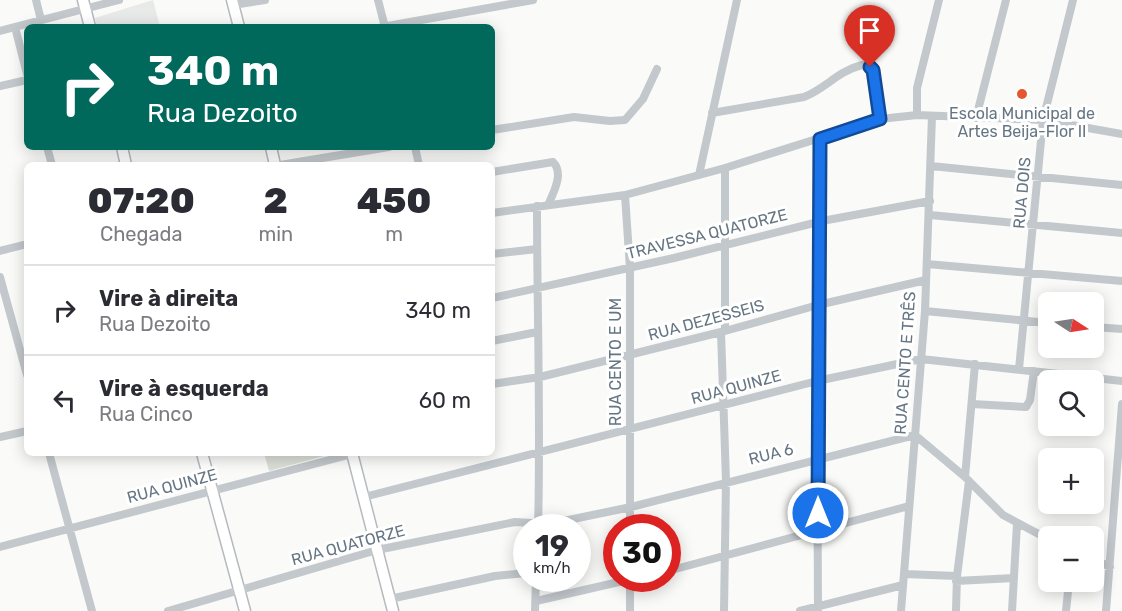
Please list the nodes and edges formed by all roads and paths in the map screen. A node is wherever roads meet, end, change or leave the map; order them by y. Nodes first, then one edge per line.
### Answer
1 (36, 0) edge
2 (119, 0) edge
3 (265, 0) edge
4 (378, 0) edge
5 (533, 0) edge
6 (737, 0) edge
7 (939, 0) edge
8 (1006, 0) edge
9 (1073, 0) edge
10 (232, 2) edge
11 (510, 2) edge
12 (84, 4) edge
13 (41, 20) junction
14 (26, 24) edge
15 (89, 24) edge
16 (238, 24) edge
17 (383, 24) edge
18 (399, 24) edge
19 (24, 25) edge
20 (15, 27) junction
21 (0, 31) edge
22 (24, 62) edge
23 (657, 69) dead end
24 (24, 81) edge
25 (0, 86) edge
26 (712, 113) junction
27 (917, 116) junction
28 (932, 117) junction
29 (976, 117) junction
30 (880, 119) junction
31 (1043, 120) junction
32 (495, 130) edge
33 (1122, 134) edge
34 (820, 139) junction
35 (370, 150) edge
36 (296, 162) edge
37 (931, 166) junction
38 (725, 168) junction
39 (495, 171) edge
40 (699, 175) junction
41 (1040, 175) junction
42 (1122, 185) edge
43 (625, 195) junction
44 (930, 201) junction
45 (549, 203) junction
46 (537, 206) junction
47 (495, 213) edge
48 (930, 215) junction
49 (822, 221) junction
50 (1034, 225) junction
51 (1122, 233) edge
52 (728, 243) junction
53 (24, 245) edge
54 (537, 249) junction
55 (0, 251) edge
56 (495, 254) edge
57 (927, 264) junction
58 (630, 269) junction
59 (1030, 272) junction
60 (0, 277) edge
61 (926, 280) junction
62 (1122, 281) edge
63 (536, 290) junction
64 (495, 297) edge
65 (818, 305) junction
66 (925, 311) junction
67 (1025, 321) junction
68 (1038, 322) edge
69 (1104, 328) edge
70 (1122, 329) edge
71 (537, 332) junction
72 (723, 332) junction
73 (495, 340) edge
74 (630, 355) junction
75 (921, 359) junction
76 (24, 364) edge
77 (975, 364) junction
78 (1019, 369) junction
79 (1034, 371) junction
80 (540, 377) junction
81 (817, 381) junction
82 (1122, 381) edge
83 (495, 384) edge
84 (972, 404) junction
85 (1122, 404) edge
86 (724, 407) junction
87 (630, 431) junction
88 (24, 432) edge
89 (915, 435) junction
90 (0, 437) edge
91 (538, 453) junction
92 (50, 456) edge
93 (203, 456) edge
94 (344, 456) edge
95 (353, 456) edge
96 (818, 457) junction
97 (1120, 470) edge
98 (967, 479) junction
99 (726, 481) junction
100 (213, 491) junction
101 (363, 496) junction
102 (909, 506) junction
103 (631, 507) junction
104 (538, 514) edge
105 (631, 514) edge
106 (591, 515) edge
107 (513, 522) edge
108 (1017, 524) junction
109 (71, 528) junction
110 (818, 531) junction
111 (1038, 533) edge
112 (0, 547) edge
113 (1112, 549) junction
114 (1122, 549) edge
115 (377, 550) junction
116 (724, 558) junction
117 (1104, 564) edge
118 (1110, 567) junction
119 (681, 568) edge
120 (513, 574) edge
121 (904, 574) junction
122 (956, 578) junction
123 (1014, 578) junction
124 (903, 585) junction
125 (603, 587) edge
126 (240, 590) junction
127 (630, 592) edge
128 (1068, 592) edge
129 (390, 599) junction
130 (536, 606) edge
131 (818, 609) edge
132 (92, 611) edge
133 (168, 611) edge
134 (245, 611) edge
135 (393, 611) edge
136 (630, 611) edge
137 (724, 611) edge
138 (800, 611) edge
139 (901, 611) edge
140 (956, 611) edge
141 (1012, 611) edge
142 (1066, 611) edge
143 (1106, 611) edge

1 - 13 street
2 - 12 street
3 - 10 street
4 - 17 street
5 - 11 street
6 - 26 street
7 - 27 street
8 - 29 street
9 - 31 street, RUA DOIS
10 - 16 main road
11 - 18 street
12 - 13 street
12 - 15 main road
13 - 14 street
19 - 20 street
20 - 21 street
20 - 22 street
23 - 32 street
24 - 25 street
26 - 30 street
26 - 40 street
27 - 28 street
27 - 30 street
28 - 29 street
28 - 37 street, RUA CENTO E TRÊS
29 - 31 street
30 - 34 street
31 - 33 street
31 - 41 street, RUA DOIS
34 - 38 street
34 - 49 street
35 - 36 street
37 - 41 street
37 - 44 street, RUA CENTO E TRÊS
38 - 40 street
38 - 52 street
39 - 45 street
40 - 43 street
41 - 42 street
41 - 50 street, RUA DOIS
43 - 45 street
43 - 58 street, RUA CENTO E UM
44 - 48 street, RUA CENTO E TRÊS
44 - 49 street, TRAVESSA QUATORZE
45 - 46 street
46 - 47 street
46 - 54 street
48 - 50 street
48 - 57 street, RUA CENTO E TRÊS
49 - 52 street, TRAVESSA QUATORZE
49 - 65 street
50 - 51 street
50 - 59 street, RUA DOIS
52 - 58 street, TRAVESSA QUATORZE
52 - 72 street
53 - 55 street
54 - 56 street
54 - 63 street
57 - 59 street
57 - 61 street, RUA CENTO E TRÊS
58 - 63 street, TRAVESSA QUATORZE
58 - 74 street, RUA CENTO E UM
59 - 62 street
59 - 67 street, RUA DOIS
60 - 76 street
61 - 65 street, RUA DEZESSEIS
61 - 66 street, RUA CENTO E TRÊS
63 - 64 street, TRAVESSA QUATORZE
63 - 71 street
65 - 72 street, RUA DEZESSEIS
65 - 81 street
66 - 67 street
66 - 75 street, RUA CENTO E TRÊS
67 - 68 street
67 - 78 street, RUA DOIS
69 - 70 street
71 - 73 street
71 - 80 street
72 - 74 street, RUA DEZESSEIS
72 - 86 street
74 - 80 street, RUA DEZESSEIS
74 - 87 street, RUA CENTO E UM
75 - 77 street, RUA QUINZE
75 - 81 street, RUA QUINZE
75 - 89 street, RUA CENTO E TRÊS
77 - 78 street, RUA QUINZE
77 - 84 street
78 - 79 street, RUA QUINZE
79 - 82 street, RUA QUINZE
79 - 84 street
80 - 83 street, RUA DEZESSEIS
80 - 91 street
81 - 86 street, RUA QUINZE
81 - 96 street
84 - 98 street
85 - 97 street
86 - 87 street, RUA QUINZE
86 - 99 street
87 - 91 street, RUA QUINZE
87 - 103 street, RUA CENTO E UM
88 - 90 street
89 - 96 street, RUA 6
89 - 98 street
89 - 102 street, RUA CENTO E TRÊS
91 - 101 street, RUA QUINZE
91 - 104 street
92 - 109 street
93 - 100 main road
94 - 100 street, RUA QUINZE
95 - 101 main road
96 - 99 street, RUA 6
96 - 110 street
97 - 113 street
98 - 108 street
98 - 122 street
99 - 103 street, RUA 6
99 - 116 street
100 - 109 street, RUA QUINZE
100 - 126 main road
101 - 115 main road
102 - 110 street
102 - 121 street, RUA CENTO E TRÊS
103 - 105 street, RUA CENTO E UM
103 - 106 street, RUA 6
107 - 115 street, RUA QUATORZE
108 - 111 street
108 - 123 street
109 - 112 street, RUA QUINZE
109 - 132 street
110 - 116 street
110 - 131 street
113 - 114 street
113 - 118 street
115 - 126 street, RUA QUATORZE
115 - 129 main road
116 - 119 street
116 - 137 street
117 - 118 street
118 - 143 street
120 - 129 street
121 - 122 street
121 - 124 street, RUA CENTO E TRÊS
122 - 123 street
122 - 140 street
123 - 141 street
124 - 131 street
124 - 139 street, RUA CENTO E TRÊS
125 - 130 street
126 - 133 street, RUA QUATORZE
126 - 134 main road
127 - 136 street
128 - 142 street
129 - 135 main road
131 - 138 street

